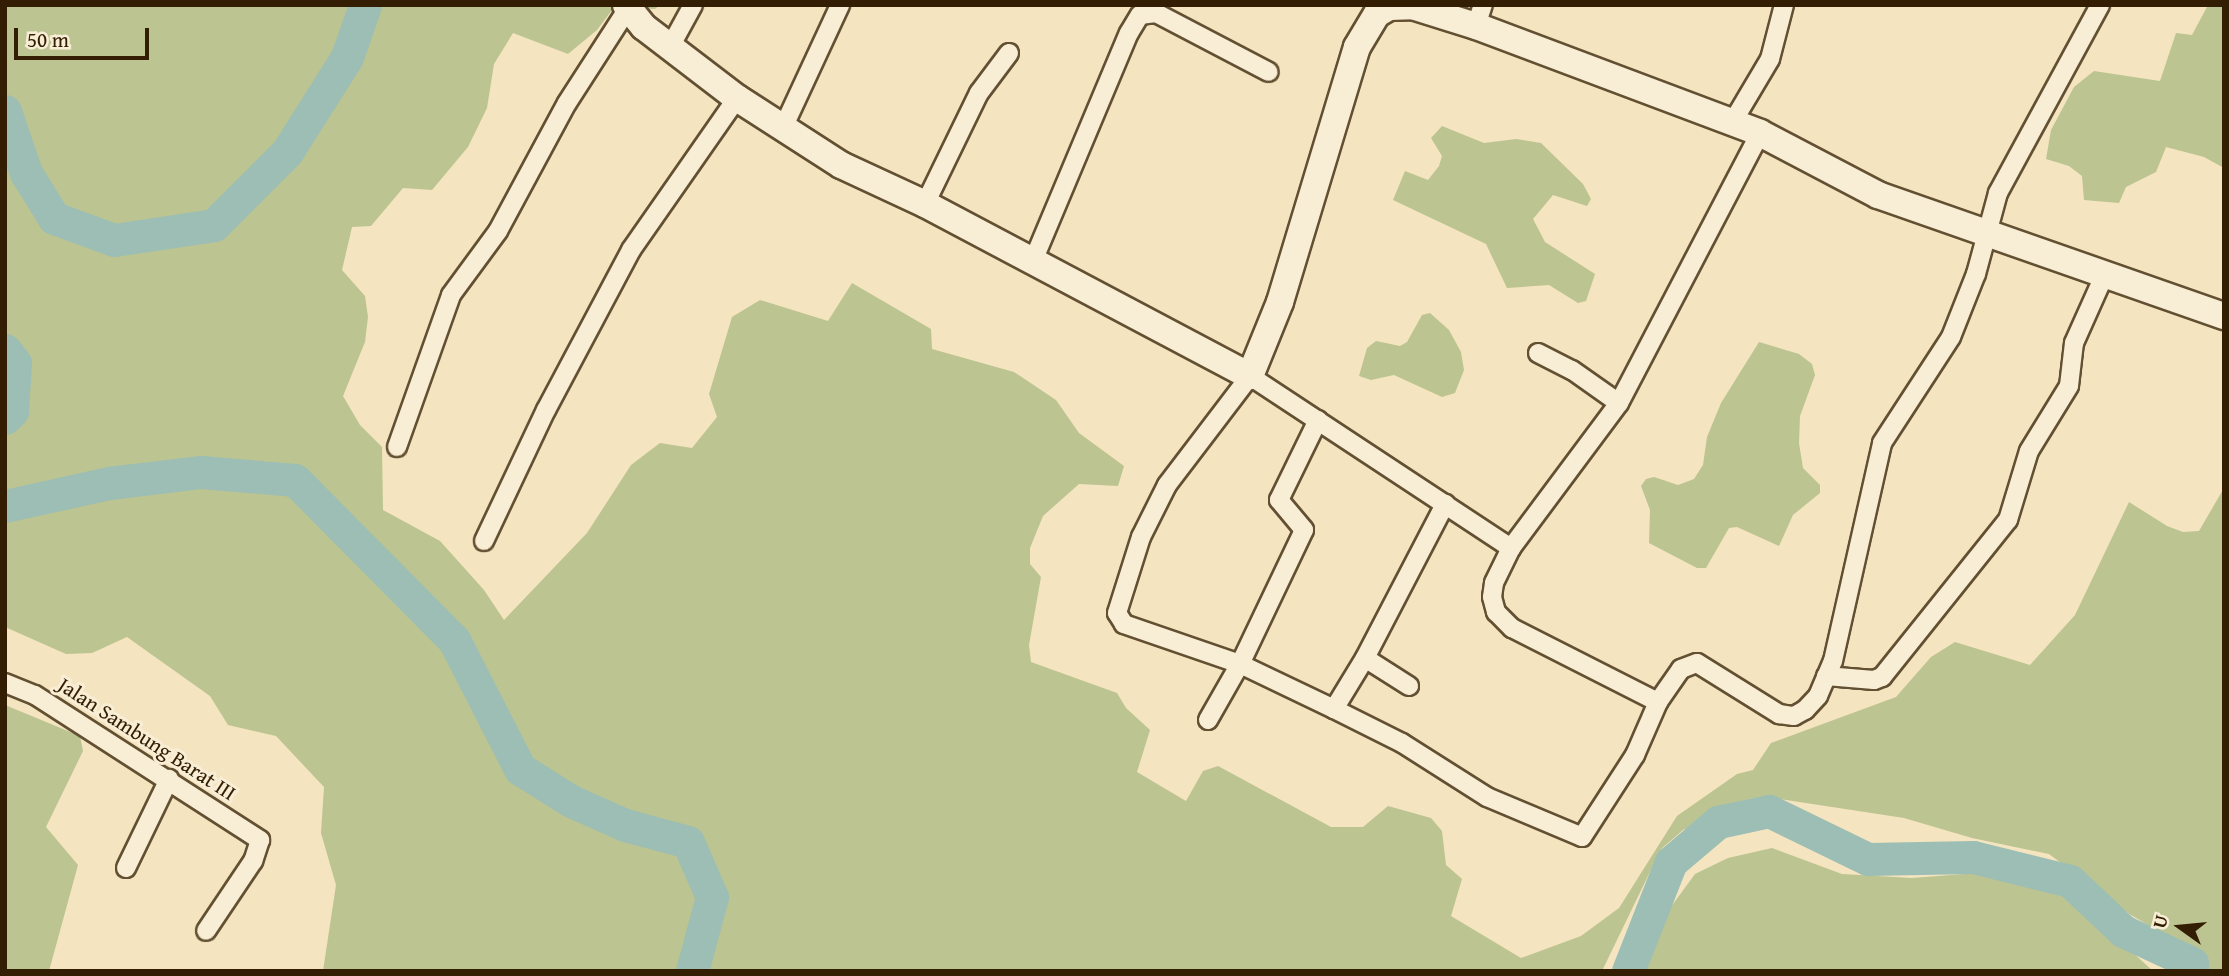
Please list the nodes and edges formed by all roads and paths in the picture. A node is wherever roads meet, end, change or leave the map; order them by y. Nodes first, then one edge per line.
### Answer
1 (693, 5) edge
2 (839, 5) edge
3 (1784, 5) edge
4 (2100, 5) edge
5 (1402, 6) edge
6 (626, 8) edge
7 (1479, 16) edge
8 (670, 47) junction
9 (1009, 53) dead end
10 (1269, 72) dead end
11 (737, 98) junction
12 (1732, 123) junction
13 (783, 128) junction
14 (1760, 133) junction
15 (925, 204) junction
16 (1986, 236) junction
17 (1033, 261) junction
18 (2104, 276) junction
19 (2224, 316) edge
20 (1538, 353) dead end
21 (1250, 376) junction
22 (1619, 403) junction
23 (1318, 420) junction
24 (397, 447) dead end
25 (1445, 504) junction
26 (484, 541) dead end
27 (1511, 548) junction
28 (1366, 658) junction
29 (1240, 664) junction
30 (1826, 676) junction
31 (5, 683) edge
32 (1409, 686) dead end
33 (1658, 702) junction
34 (1334, 709) junction
35 (1208, 720) dead end
36 (169, 779) junction
37 (126, 868) dead end
38 (206, 931) dead end

1 - 8 street
2 - 13 street
3 - 12 street
4 - 16 street
5 - 7 main road
5 - 21 main road
6 - 8 main road
6 - 24 street
7 - 12 main road
8 - 11 main road
9 - 15 street
10 - 17 street
11 - 13 main road
11 - 26 street
12 - 14 main road
13 - 15 main road
14 - 16 main road
14 - 22 street
15 - 17 main road
16 - 18 main road
16 - 30 street
17 - 21 main road
18 - 19 main road
18 - 30 street
20 - 22 street
21 - 23 street
21 - 29 street
22 - 27 street
23 - 25 street
23 - 29 street
25 - 27 street
25 - 28 street
27 - 33 street
28 - 32 street
28 - 34 street
29 - 34 street
29 - 35 street
30 - 33 street
31 - 36 street, Jalan Sambung Barat III
33 - 34 street
36 - 37 street
36 - 38 street, Jalan Sambung Barat III

